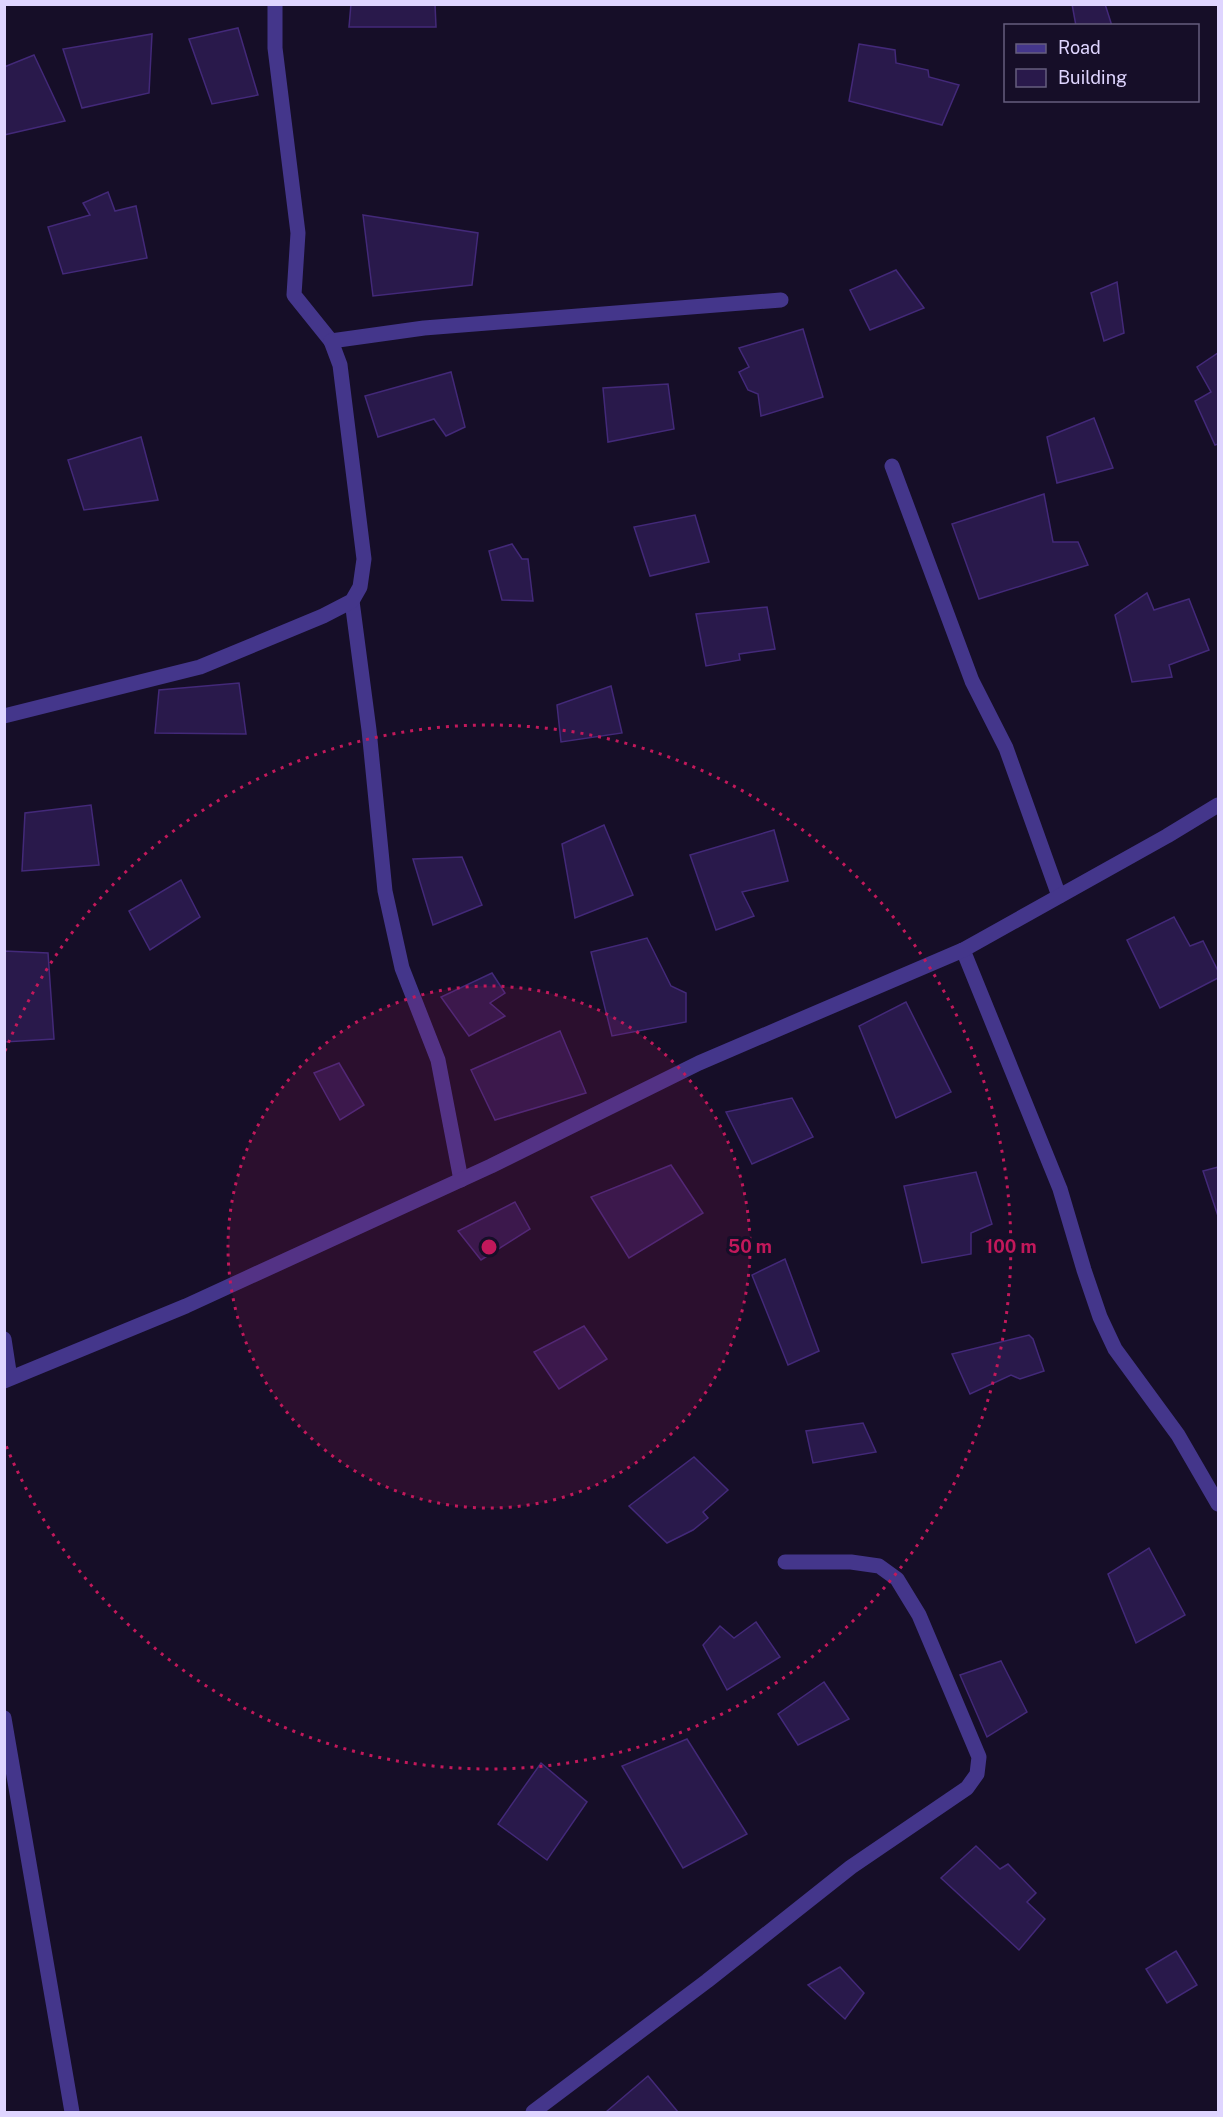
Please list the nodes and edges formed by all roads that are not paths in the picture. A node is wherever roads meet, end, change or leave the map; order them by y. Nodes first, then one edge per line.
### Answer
1 (275, 4) edge
2 (781, 300) dead end
3 (331, 341) junction
4 (892, 466) dead end
5 (352, 601) junction
6 (4, 716) edge
7 (1218, 805) edge
8 (1059, 896) junction
9 (963, 950) junction
10 (461, 1180) junction
11 (4, 1339) edge
12 (7, 1380) edge
13 (1218, 1504) edge
14 (785, 1562) dead end
15 (4, 1718) edge
16 (72, 2112) edge
17 (533, 2112) edge

1 - 3 street
2 - 3 street
3 - 5 street
4 - 8 street
5 - 6 street
5 - 10 street
7 - 8 street
8 - 9 street
9 - 10 street
9 - 13 street
10 - 12 street
11 - 12 street
14 - 17 street
15 - 16 street

